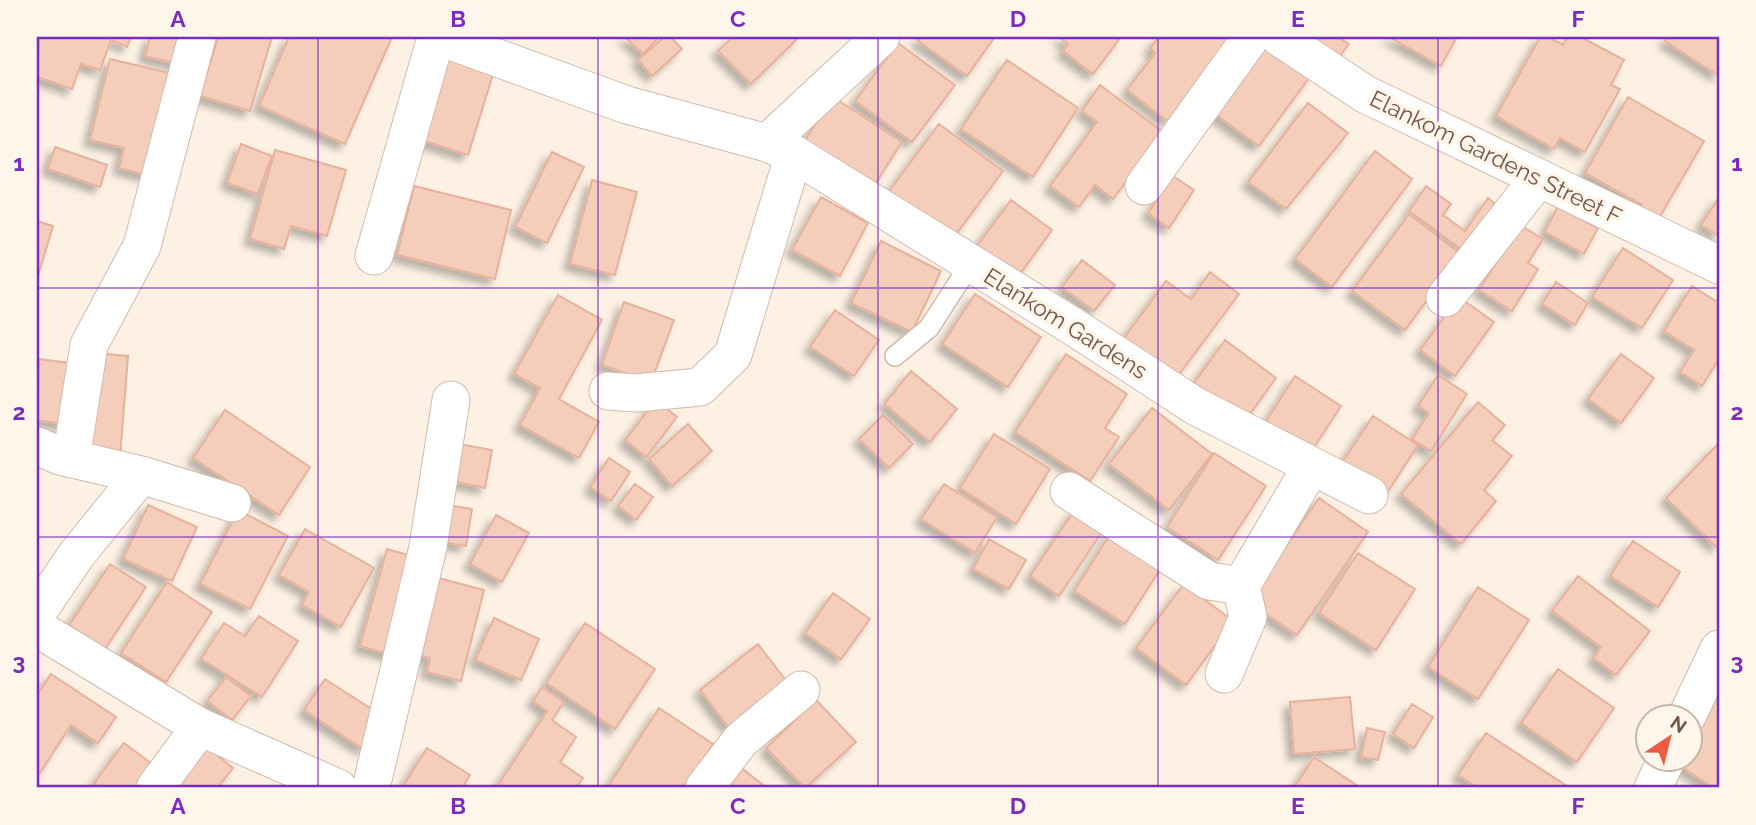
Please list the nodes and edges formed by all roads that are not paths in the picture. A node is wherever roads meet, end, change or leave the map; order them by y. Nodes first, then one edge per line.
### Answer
1 (197, 37) edge
2 (438, 37) edge
3 (881, 37) edge
4 (1251, 37) edge
5 (1279, 37) edge
6 (780, 149) junction
7 (1538, 179) junction
8 (1144, 186) dead end
9 (374, 256) dead end
10 (971, 263) junction
11 (1719, 265) edge
12 (1445, 299) dead end
13 (895, 356) dead end
14 (608, 391) dead end
15 (451, 400) dead end
16 (37, 446) edge
17 (71, 458) junction
18 (1311, 467) junction
19 (141, 475) junction
20 (1069, 491) dead end
21 (1369, 495) dead end
22 (232, 503) dead end
23 (1241, 586) junction
24 (37, 613) edge
25 (37, 628) edge
26 (1719, 649) edge
27 (1224, 674) dead end
28 (801, 690) dead end
29 (1694, 702) edge
30 (200, 727) junction
31 (1660, 772) edge
32 (155, 788) edge
33 (338, 788) edge
34 (370, 788) edge
35 (704, 788) edge
36 (1653, 788) edge

1 - 17 street
2 - 6 street, Elankom Gardens
2 - 9 street
3 - 6 street
4 - 8 street
5 - 7 street, Elankom Gardens Street F
6 - 10 street, Elankom Gardens
6 - 14 street
7 - 11 street, Elankom Gardens Street F
7 - 12 street
10 - 13 lane
10 - 18 street, Elankom Gardens
15 - 34 street
16 - 17 street
17 - 19 street
18 - 21 street, Elankom Gardens
18 - 23 street
19 - 22 street
19 - 24 street
20 - 23 street
23 - 27 street
25 - 30 street
26 - 29 street
28 - 35 street
30 - 32 street
30 - 33 street
31 - 36 street

